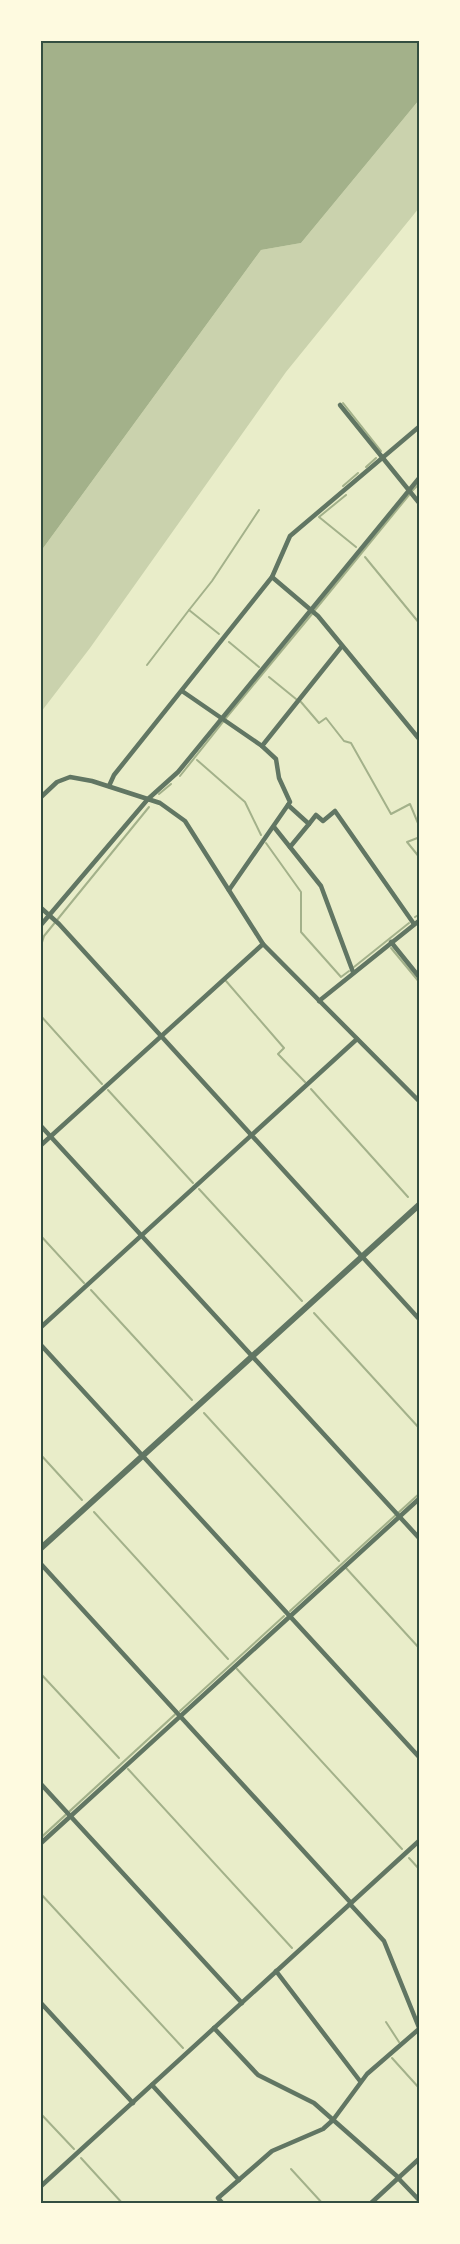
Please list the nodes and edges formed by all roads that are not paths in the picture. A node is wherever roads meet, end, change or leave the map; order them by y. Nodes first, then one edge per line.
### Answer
1 (340, 405) dead end
2 (420, 426) edge
3 (382, 457) junction
4 (420, 477) edge
5 (409, 490) junction
6 (420, 504) edge
7 (272, 577) junction
8 (311, 608) junction
9 (342, 646) junction
10 (182, 690) junction
11 (222, 717) junction
12 (420, 740) edge
13 (262, 746) junction
14 (109, 786) junction
15 (40, 798) edge
16 (148, 799) junction
17 (288, 805) junction
18 (309, 824) junction
19 (274, 826) junction
20 (290, 847) junction
21 (229, 890) junction
22 (40, 907) edge
23 (51, 916) junction
24 (420, 920) edge
25 (414, 924) junction
26 (40, 926) edge
27 (391, 942) junction
28 (263, 944) junction
29 (353, 972) junction
30 (420, 978) edge
31 (319, 1001) junction
32 (161, 1036) junction
33 (357, 1039) junction
34 (420, 1102) edge
35 (40, 1125) edge
36 (252, 1136) junction
37 (51, 1137) junction
38 (40, 1146) edge
39 (420, 1204) edge
40 (143, 1236) junction
41 (362, 1257) junction
42 (420, 1320) edge
43 (40, 1328) edge
44 (40, 1344) edge
45 (253, 1356) junction
46 (143, 1456) junction
47 (420, 1498) edge
48 (397, 1514) junction
49 (420, 1539) edge
50 (40, 1549) edge
51 (40, 1563) edge
52 (290, 1616) junction
53 (181, 1716) junction
54 (420, 1758) edge
55 (40, 1783) edge
56 (69, 1814) junction
57 (420, 1840) edge
58 (40, 1844) edge
59 (350, 1903) junction
60 (276, 1971) junction
61 (40, 2002) edge
62 (242, 2003) junction
63 (214, 2028) junction
64 (419, 2030) edge
65 (360, 2081) junction
66 (152, 2085) junction
67 (133, 2103) junction
68 (333, 2120) junction
69 (420, 2158) edge
70 (398, 2178) junction
71 (239, 2180) junction
72 (40, 2187) edge
73 (420, 2202) edge
74 (223, 2204) edge
75 (370, 2204) edge

1 - 3 street
2 - 3 street
3 - 5 street
3 - 7 street
4 - 5 street
5 - 6 street
5 - 8 street
7 - 8 street
7 - 10 street
8 - 9 street
8 - 11 street
9 - 12 street
9 - 13 street
10 - 11 street
10 - 14 street
11 - 13 street
11 - 16 street
13 - 17 street
14 - 15 street
14 - 16 street
16 - 21 street
16 - 23 street
17 - 18 street
17 - 19 street
18 - 20 street
18 - 25 street
19 - 20 street
19 - 21 street
20 - 29 street
21 - 28 street
22 - 23 street
23 - 26 street
23 - 32 street
24 - 25 street
25 - 27 street
27 - 29 street
27 - 30 street
28 - 31 street
28 - 32 street
29 - 31 street
31 - 33 street
32 - 36 street
32 - 37 street
33 - 34 street
33 - 36 street
35 - 37 street
36 - 40 street
36 - 41 street
37 - 38 street
37 - 40 street
39 - 41 street
40 - 43 street
40 - 45 street
41 - 42 street
41 - 45 street
44 - 46 street
45 - 46 street
45 - 48 street
46 - 50 street
46 - 52 street
47 - 48 street
48 - 49 street
48 - 52 street
51 - 53 street
52 - 53 street
52 - 54 street
53 - 56 street
53 - 59 street
55 - 56 street
56 - 58 street
56 - 62 street
57 - 59 street
59 - 60 street
59 - 64 street
60 - 62 street
60 - 65 street
61 - 67 street
62 - 63 street
63 - 66 street
63 - 68 street
64 - 65 street
65 - 68 street
66 - 67 street
66 - 71 street
67 - 72 street
68 - 70 street
68 - 71 street
69 - 70 street
70 - 73 street
70 - 75 street
71 - 74 street

